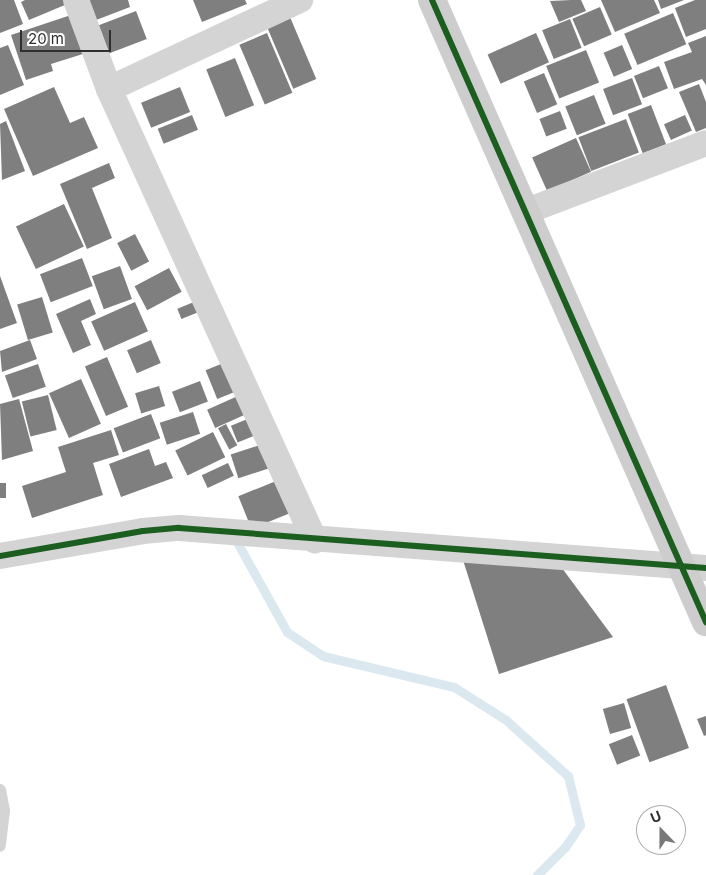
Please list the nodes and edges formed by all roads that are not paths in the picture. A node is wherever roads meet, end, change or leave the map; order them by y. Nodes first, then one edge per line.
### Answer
1 (76, 0) edge
2 (300, 0) edge
3 (432, 0) edge
4 (109, 89) junction
5 (706, 143) edge
6 (527, 211) junction
7 (315, 540) junction
8 (0, 556) edge
9 (694, 567) edge
10 (706, 622) edge
11 (0, 790) edge
12 (0, 846) edge

1 - 4 street
2 - 4 street
3 - 6 street
4 - 7 street
5 - 6 street
6 - 9 street
7 - 8 street
7 - 9 street
9 - 10 street
11 - 12 lane

